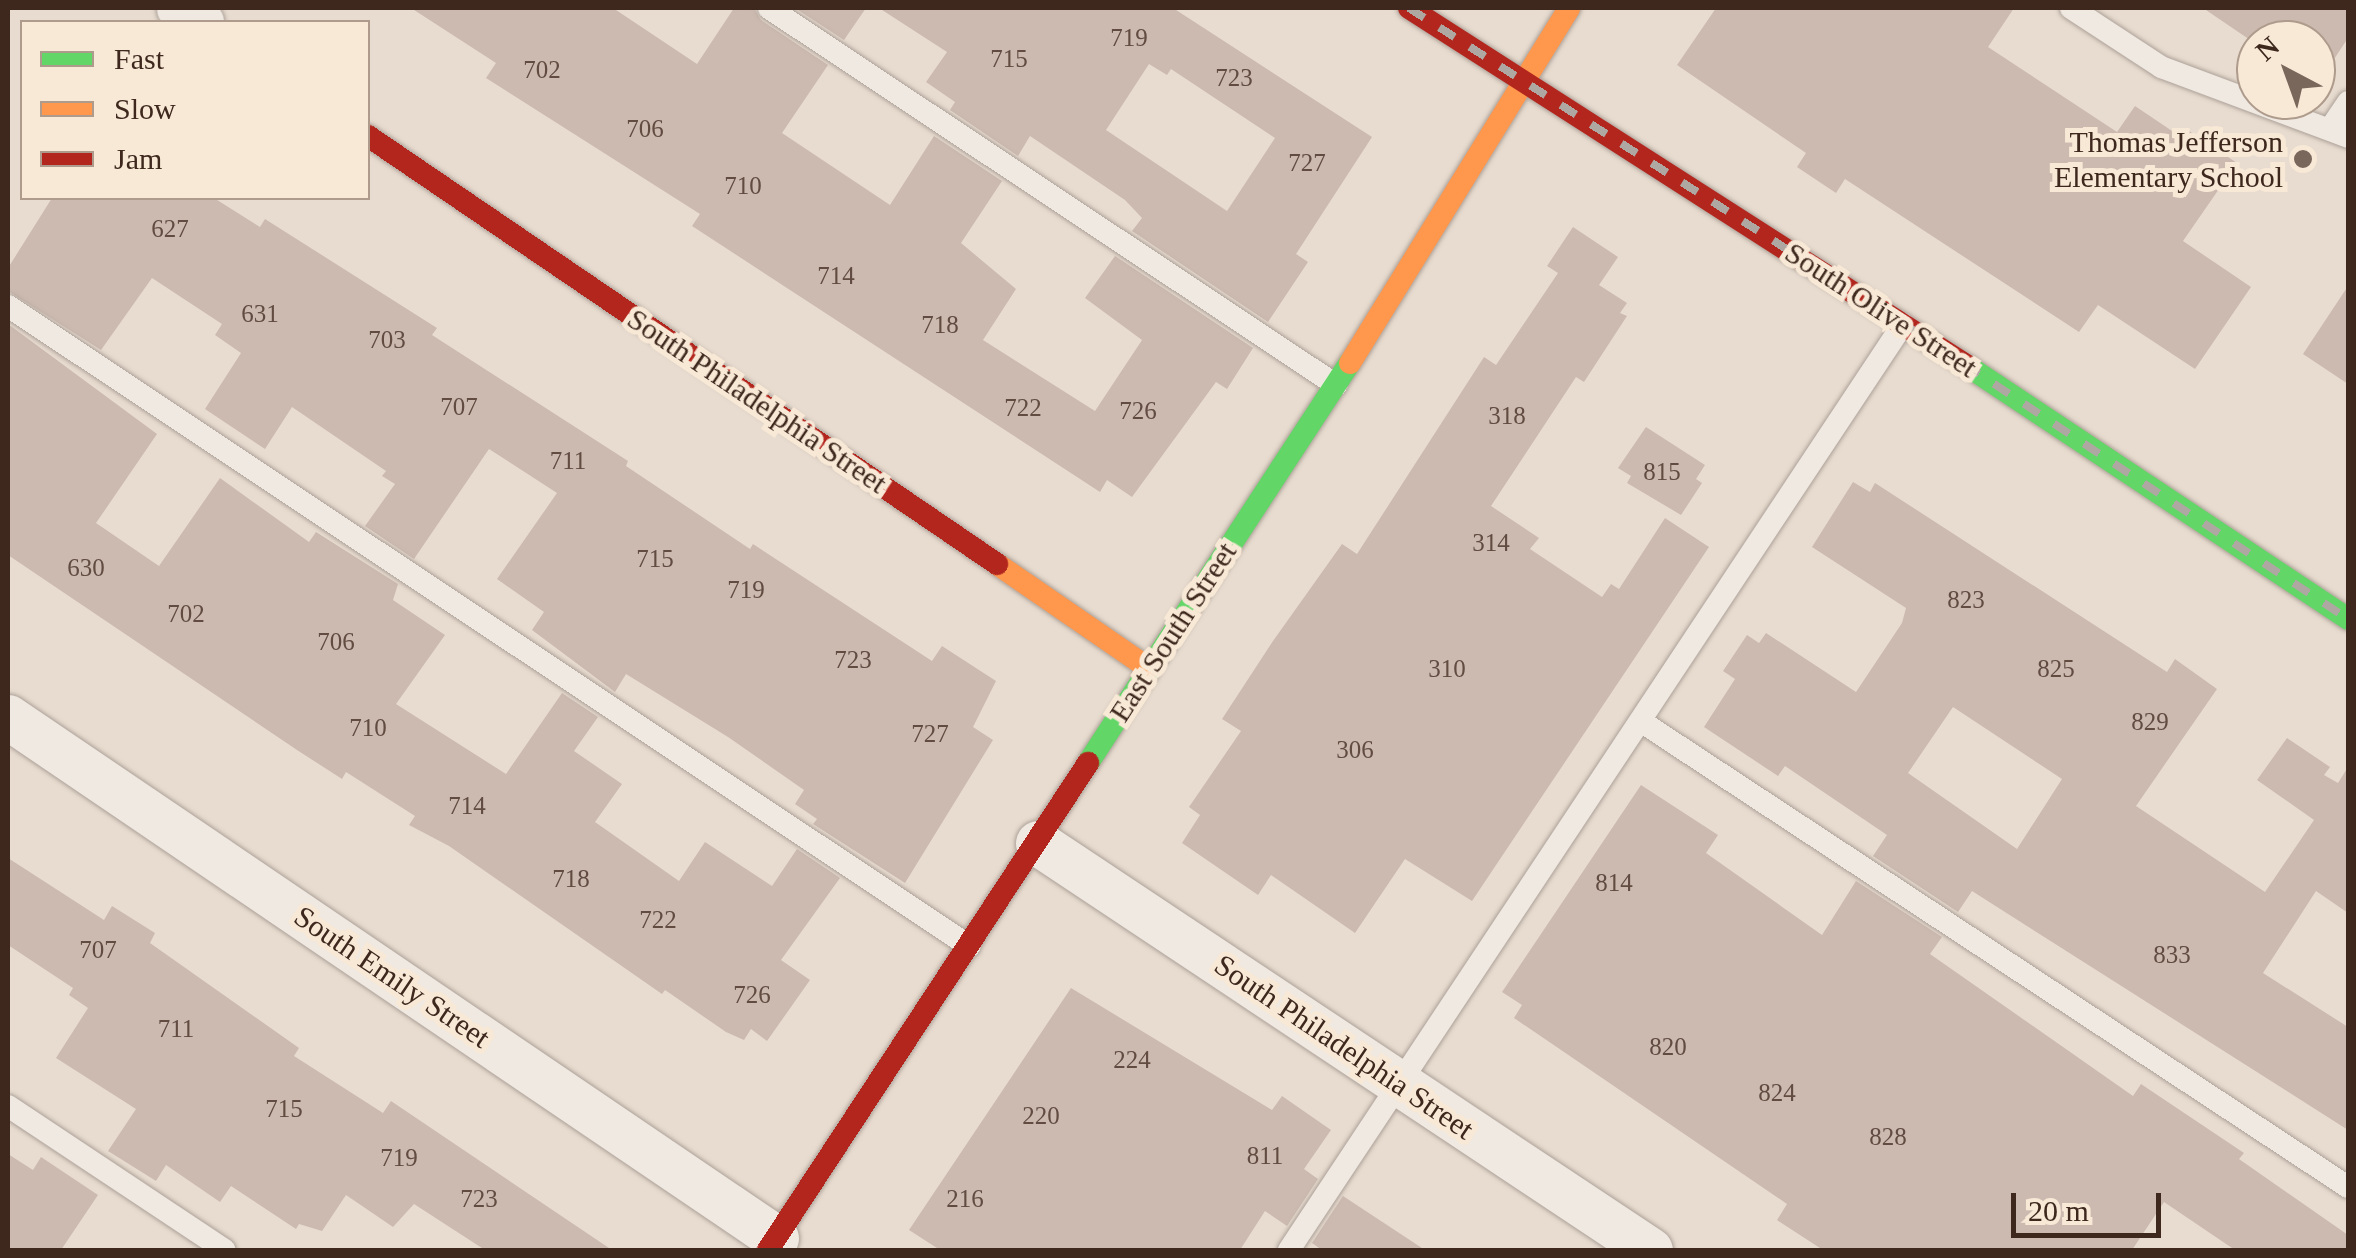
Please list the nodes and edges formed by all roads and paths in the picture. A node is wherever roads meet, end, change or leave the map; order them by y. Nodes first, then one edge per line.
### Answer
1 (769, 8) edge
2 (1409, 8) edge
3 (1569, 8) edge
4 (2071, 8) edge
5 (1520, 81) junction
6 (2348, 102) edge
7 (2340, 132) edge
8 (370, 137) edge
9 (8, 306) edge
10 (1904, 324) junction
11 (1336, 385) junction
12 (2348, 620) edge
13 (1148, 667) junction
14 (8, 716) edge
15 (1642, 722) junction
16 (1038, 844) junction
17 (969, 946) junction
18 (1400, 1084) junction
19 (8, 1106) edge
20 (2348, 1187) edge
21 (772, 1244) edge
22 (225, 1250) edge
23 (1290, 1250) edge
24 (1650, 1250) edge

1 - 11 lane
2 - 5 street, South Olive Street
3 - 5 street, East South Street
4 - 7 lane
5 - 10 street, South Olive Street
5 - 11 street, East South Street
6 - 7 lane
8 - 13 street, South Philadelphia Street
9 - 17 lane
10 - 12 street, South Olive Street
10 - 15 lane
11 - 13 street, East South Street
13 - 16 street, East South Street
14 - 21 street, South Emily Street
15 - 18 lane
15 - 20 lane
16 - 17 street, East South Street
16 - 18 street, South Philadelphia Street
17 - 21 street, East South Street
18 - 23 lane
18 - 24 street, South Philadelphia Street
19 - 22 lane

